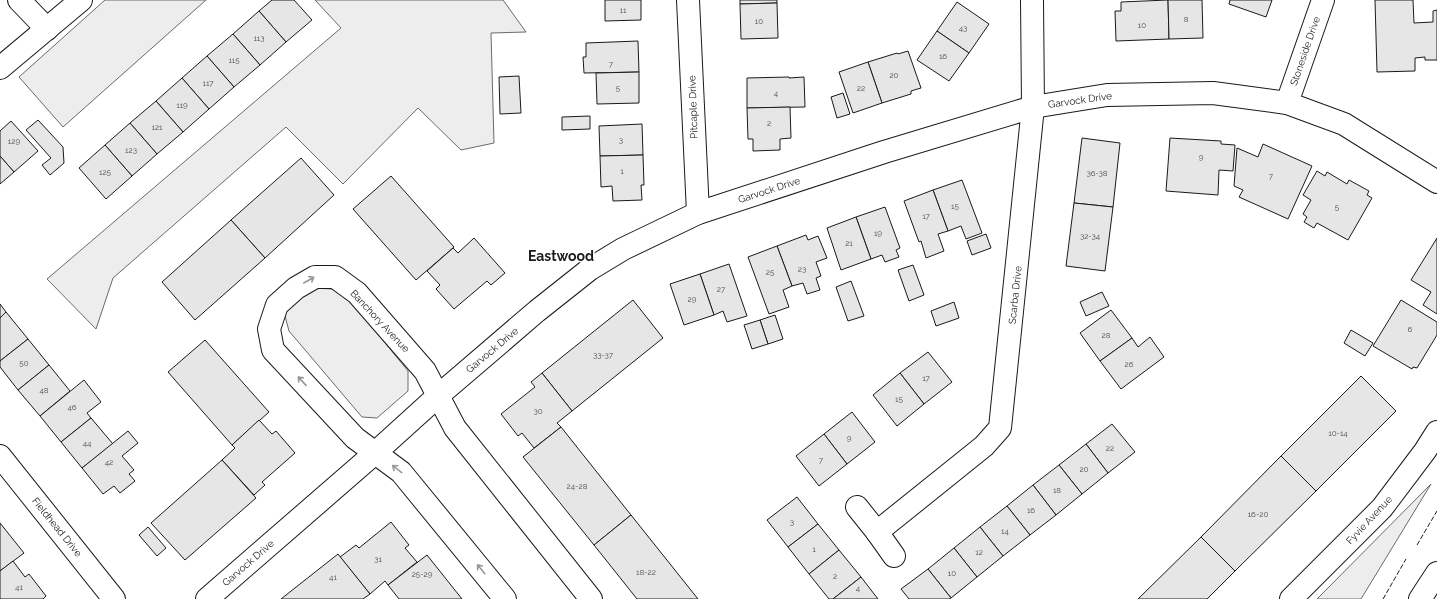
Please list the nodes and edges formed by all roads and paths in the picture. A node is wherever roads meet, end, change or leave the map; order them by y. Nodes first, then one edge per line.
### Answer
1 (19, 0) edge
2 (81, 0) edge
3 (688, 0) edge
4 (1032, 0) edge
5 (1323, 0) edge
6 (48, 29) junction
7 (0, 68) edge
8 (1287, 103) junction
9 (1033, 107) junction
10 (1437, 182) edge
11 (698, 213) junction
12 (438, 395) junction
13 (1437, 432) edge
14 (375, 453) junction
15 (0, 456) edge
16 (857, 507) dead end
17 (877, 532) junction
18 (894, 556) dead end
19 (1437, 573) edge
20 (114, 599) edge
21 (207, 599) edge
22 (505, 599) edge
23 (591, 599) edge
24 (1291, 599) edge
25 (1420, 599) edge

1 - 6 street
2 - 6 street
3 - 11 street, Pitcaple Drive
4 - 9 street, Scarba Drive
5 - 8 street, Stoneside Drive
6 - 7 street
8 - 9 street, Garvock Drive
8 - 10 street, Garvock Drive
9 - 11 street, Garvock Drive
9 - 17 street, Scarba Drive
11 - 12 street, Garvock Drive
12 - 14 street, Garvock Drive
14 -> 12 street, Banchory Avenue
12 - 23 street, Banchory Avenue
13 - 24 street, Fyvie Avenue
14 - 21 street, Garvock Drive
22 -> 14 street, Banchory Avenue
15 - 20 street, Fieldhead Drive
16 - 17 street
17 - 18 street
19 - 25 street

